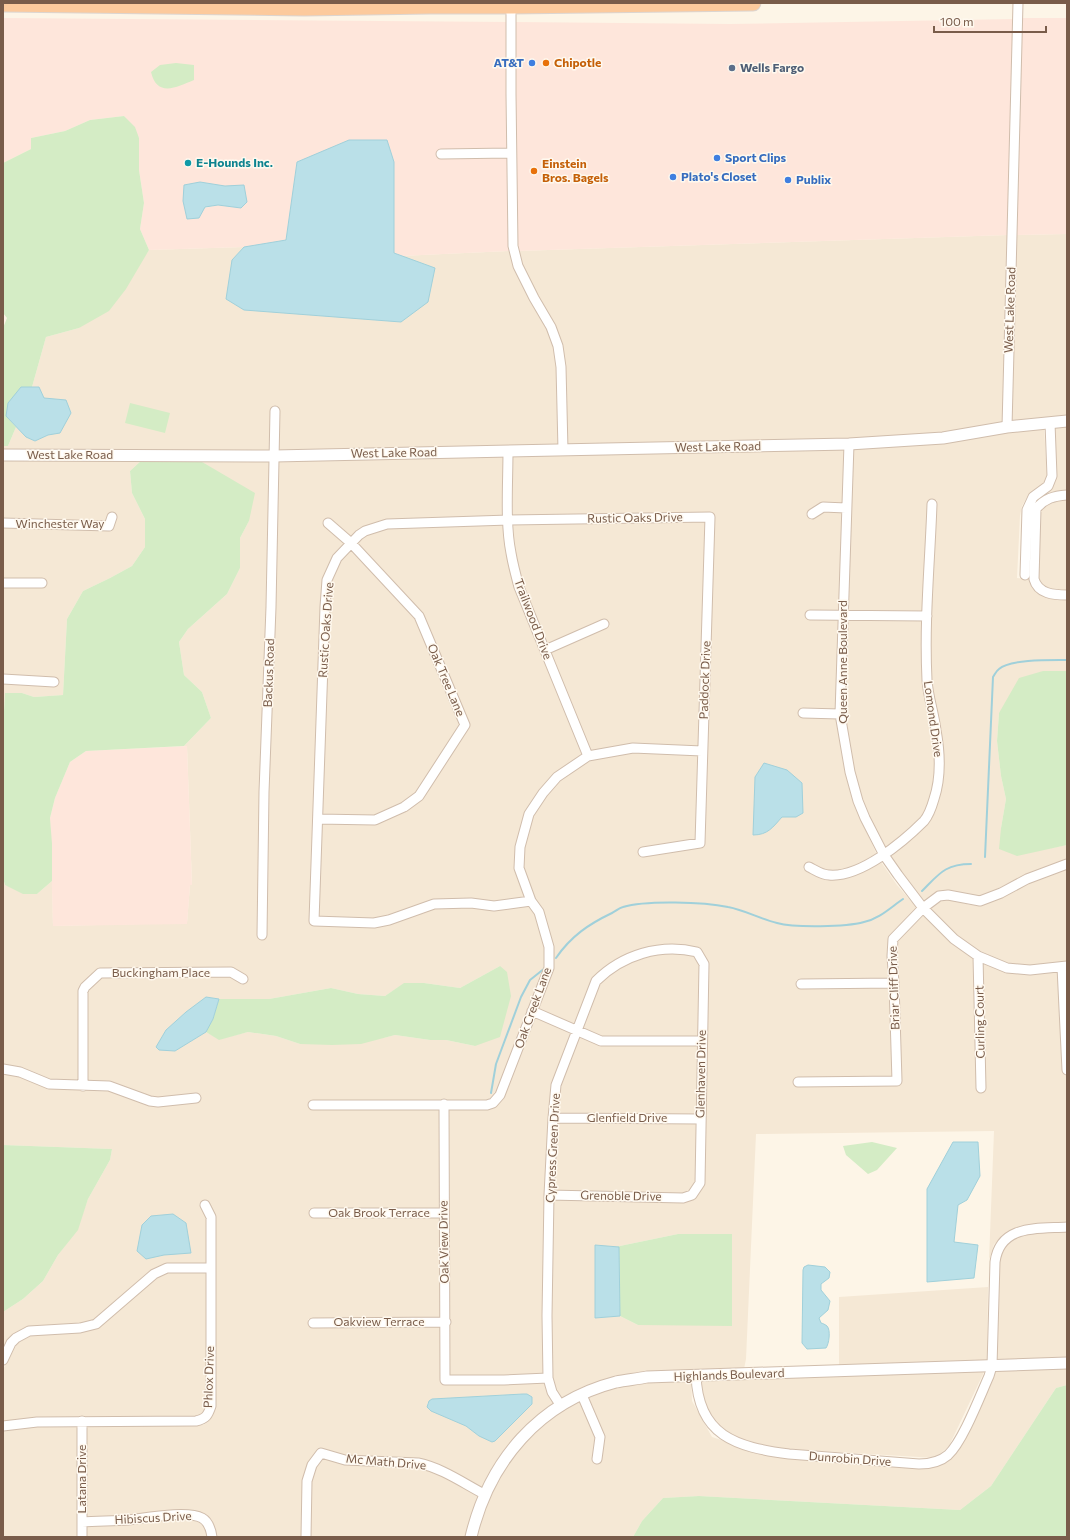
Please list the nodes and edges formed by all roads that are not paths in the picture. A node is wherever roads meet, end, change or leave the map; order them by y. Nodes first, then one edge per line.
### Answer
1 (753, 3) edge
2 (1018, 3) edge
3 (3, 4) edge
4 (431, 4) edge
5 (512, 5) edge
6 (512, 153) junction
7 (442, 154) dead end
8 (275, 411) dead end
9 (1067, 421) edge
10 (1050, 423) junction
11 (1007, 427) junction
12 (849, 444) junction
13 (563, 450) junction
14 (508, 451) junction
15 (3, 455) edge
16 (274, 456) junction
17 (1067, 495) edge
18 (932, 504) dead end
19 (846, 508) junction
20 (812, 514) dead end
21 (112, 517) dead end
22 (710, 517) joint
23 (509, 520) junction
24 (3, 523) edge
25 (328, 523) dead end
26 (351, 543) junction
27 (1025, 575) dead end
28 (3, 583) edge
29 (42, 583) dead end
30 (1067, 595) edge
31 (810, 615) dead end
32 (843, 615) junction
33 (927, 616) junction
34 (604, 624) dead end
35 (545, 650) junction
36 (3, 679) edge
37 (54, 682) dead end
38 (803, 713) dead end
39 (840, 714) junction
40 (702, 751) junction
41 (588, 756) junction
42 (318, 819) junction
43 (643, 852) dead end
44 (884, 855) junction
45 (1067, 864) edge
46 (809, 867) dead end
47 (531, 901) junction
48 (924, 908) junction
49 (262, 935) dead end
50 (697, 952) joint
51 (978, 956) junction
52 (1065, 967) edge
53 (243, 979) dead end
54 (894, 983) junction
55 (801, 984) dead end
56 (532, 1012) junction
57 (577, 1030) junction
58 (702, 1041) junction
59 (3, 1069) edge
60 (1067, 1070) edge
61 (798, 1082) dead end
62 (83, 1086) junction
63 (981, 1088) dead end
64 (196, 1098) dead end
65 (444, 1104) junction
66 (314, 1105) dead end
67 (553, 1118) junction
68 (700, 1119) junction
69 (549, 1195) junction
70 (692, 1195) joint
71 (205, 1205) dead end
72 (314, 1213) dead end
73 (444, 1213) junction
74 (1067, 1227) edge
75 (211, 1268) junction
76 (446, 1322) junction
77 (313, 1323) dead end
78 (3, 1360) edge
79 (1067, 1364) edge
80 (992, 1366) junction
81 (696, 1376) junction
82 (548, 1378) junction
83 (582, 1395) junction
84 (561, 1406) junction
85 (82, 1421) junction
86 (3, 1426) edge
87 (597, 1458) dead end
88 (484, 1494) junction
89 (82, 1522) junction
90 (82, 1537) edge
91 (212, 1537) edge
92 (306, 1537) edge
93 (471, 1537) edge

1 - 5 highway
2 - 11 street, West Lake Road
3 - 4 highway
4 - 5 highway
5 - 6 street
6 - 7 street
6 - 13 street
8 - 16 street, Backus Road
9 - 10 street
10 - 11 street
10 - 27 street
11 - 12 street, West Lake Road
12 - 13 street, West Lake Road
12 - 19 street, Queen Anne Boulevard
13 - 14 street, West Lake Road
14 - 16 street, West Lake Road
14 - 23 street, Trailwood Drive
15 - 16 street, West Lake Road
16 - 49 street, Backus Road
17 - 30 street
18 - 33 street, Lomond Drive
19 - 20 street
19 - 32 street, Queen Anne Boulevard
21 - 24 street, Winchester Way
22 - 23 street, Rustic Oaks Drive
22 - 40 street, Paddock Drive
23 - 26 street, Rustic Oaks Drive
23 - 35 street, Trailwood Drive
25 - 26 street
26 - 42 street, Rustic Oaks Drive
26 - 42 street, Oak Tree Lane
28 - 29 street
31 - 32 street
32 - 33 street
32 - 39 street, Queen Anne Boulevard
33 - 44 street, Lomond Drive
34 - 35 street
35 - 41 street, Trailwood Drive
36 - 37 street
38 - 39 street
39 - 44 street, Queen Anne Boulevard
40 - 41 street, Oak Creek Lane
40 - 43 street, Paddock Drive
41 - 47 street, Oak Creek Lane
42 - 47 street, Rustic Oaks Drive
44 - 46 street, Lomond Drive
44 - 48 street, Queen Anne Boulevard
45 - 48 street, Briar Cliff Drive
47 - 56 street, Oak Creek Lane
48 - 51 street, Queen Anne Boulevard
48 - 54 street, Briar Cliff Drive
50 - 57 street, Cypress Green Drive
50 - 58 street, Glenhaven Drive
51 - 52 street, Queen Anne Boulevard
51 - 63 street, Curling Court
52 - 60 street
53 - 62 street, Buckingham Place
54 - 55 street
54 - 61 street, Briar Cliff Drive
56 - 57 street
56 - 65 street, Oak Creek Lane
57 - 58 street
57 - 67 street, Cypress Green Drive
58 - 68 street, Glenhaven Drive
59 - 62 street
62 - 64 street
65 - 66 street, Oak Creek Lane
65 - 73 street, Oak View Drive
67 - 68 street, Glenfield Drive
67 - 69 street, Cypress Green Drive
68 - 70 street, Glenhaven Drive
69 - 70 street, Grenoble Drive
69 - 82 street, Cypress Green Drive
71 - 75 street, Phlox Drive
72 - 73 street, Oak Brook Terrace
73 - 76 street, Oak View Drive
74 - 80 street, Dunrobin Drive
75 - 78 street
75 - 85 street, Phlox Drive
76 - 77 street, Oakview Terrace
76 - 82 street, Oak View Drive
79 - 80 street, Highlands Boulevard
80 - 81 street, Highlands Boulevard
80 - 81 street, Dunrobin Drive
81 - 83 street, Highlands Boulevard
82 - 84 street, Cypress Green Drive
83 - 84 street, Highlands Boulevard
83 - 87 street
84 - 88 street, Highlands Boulevard
85 - 86 street, Phlox Drive
85 - 89 street, Latana Drive
88 - 92 street, Mc Math Drive
88 - 93 street, Highlands Boulevard
89 - 90 street, Latana Drive
89 - 91 street, Hibiscus Drive

